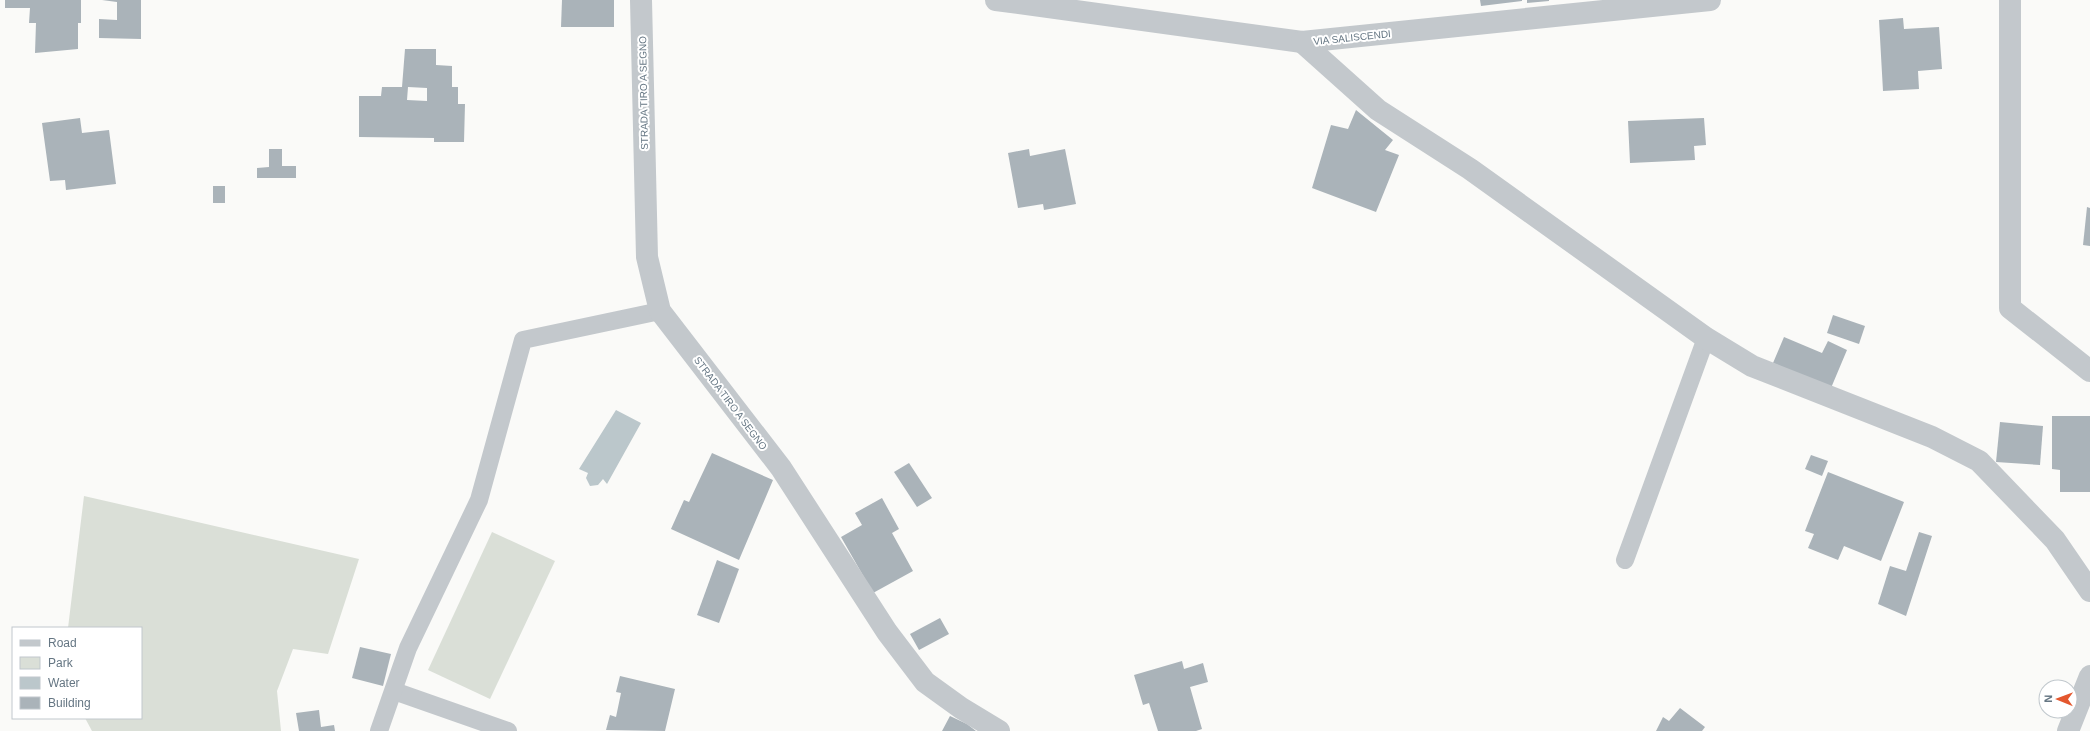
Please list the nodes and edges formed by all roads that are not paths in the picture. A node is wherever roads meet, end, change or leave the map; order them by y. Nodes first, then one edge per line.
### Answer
1 (641, 0) edge
2 (996, 0) edge
3 (1710, 0) edge
4 (2010, 0) edge
5 (1681, 2) edge
6 (1302, 42) junction
7 (660, 311) junction
8 (1706, 338) junction
9 (2090, 371) edge
10 (1625, 560) dead end
11 (2090, 591) edge
12 (2090, 676) edge
13 (394, 691) junction
14 (379, 731) edge
15 (508, 731) edge
16 (999, 731) edge
17 (2068, 731) edge

1 - 7 street, STRADA TIRO A SEGNO
2 - 6 street, VIA SALISCENDI
3 - 5 street, VIA SALISCENDI
4 - 9 street
5 - 6 street, VIA SALISCENDI
6 - 8 street
7 - 13 lane
7 - 16 street, STRADA TIRO A SEGNO
8 - 10 lane
8 - 11 street
12 - 17 street
13 - 14 lane
13 - 15 lane

